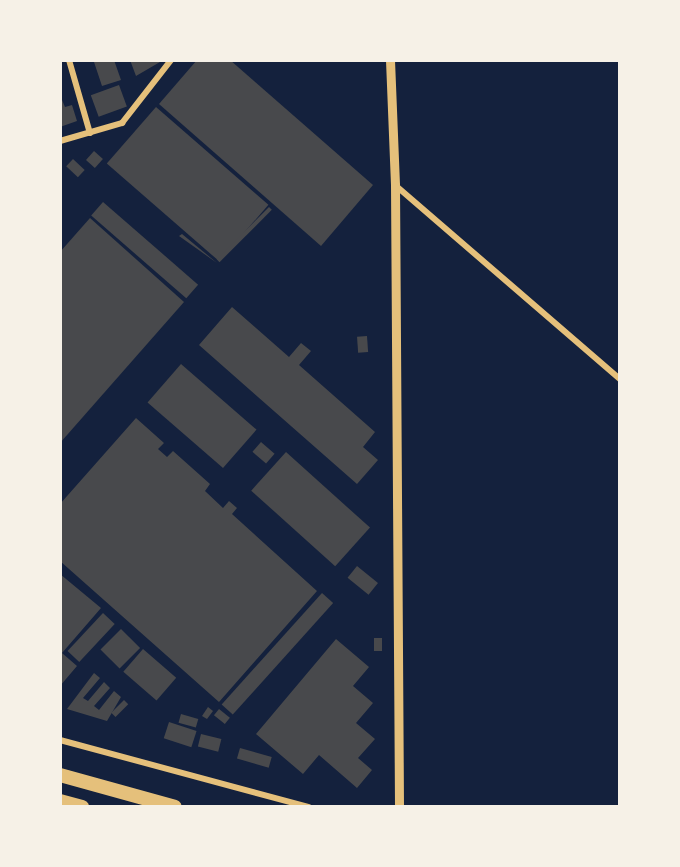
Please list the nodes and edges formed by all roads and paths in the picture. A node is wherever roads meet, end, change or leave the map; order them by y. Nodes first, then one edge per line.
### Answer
1 (69, 60) edge
2 (171, 60) edge
3 (390, 60) edge
4 (90, 133) junction
5 (60, 141) edge
6 (395, 185) junction
7 (620, 379) edge
8 (60, 740) edge
9 (60, 776) edge
10 (60, 801) edge
11 (81, 807) edge
12 (175, 807) edge
13 (309, 807) edge
14 (399, 807) edge

1 - 4 street
2 - 4 street
3 - 6 street
4 - 5 street
6 - 7 street
6 - 14 street
8 - 13 street
9 - 12 highway
10 - 11 highway

